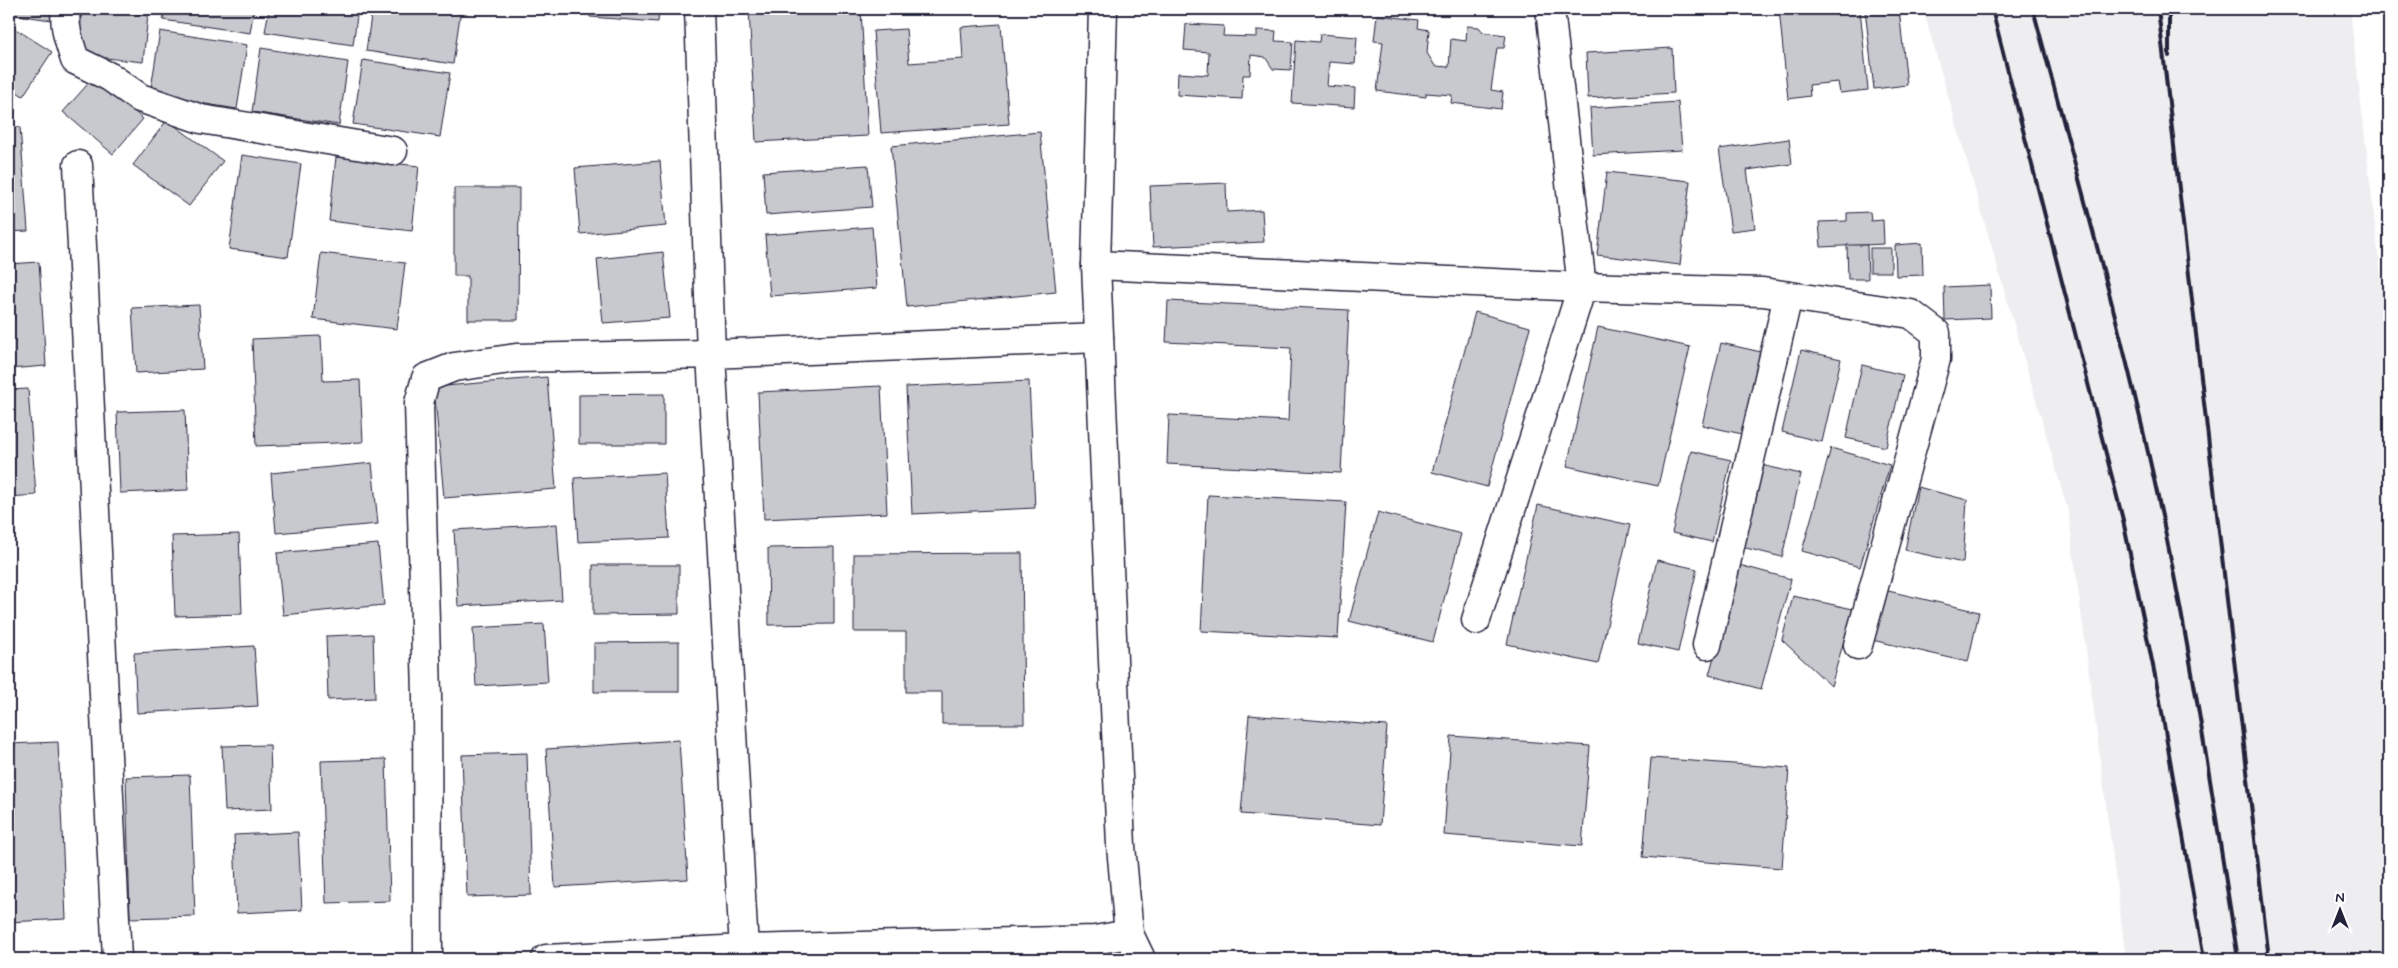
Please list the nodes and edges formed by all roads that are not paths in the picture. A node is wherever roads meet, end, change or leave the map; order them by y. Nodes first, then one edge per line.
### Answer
1 (66, 9) edge
2 (699, 9) edge
3 (1550, 9) edge
4 (1097, 10) edge
5 (393, 151) dead end
6 (78, 165) dead end
7 (1096, 265) junction
8 (1582, 287) junction
9 (1788, 296) junction
10 (1099, 338) junction
11 (711, 354) junction
12 (1476, 620) dead end
13 (1707, 645) dead end
14 (1858, 645) dead end
15 (1129, 934) junction
16 (744, 949) junction
17 (916, 952) edge
18 (774, 954) edge
19 (622, 957) edge
20 (117, 959) edge
21 (428, 959) edge
22 (546, 959) edge
23 (1141, 959) edge

1 - 5 street
2 - 11 street
3 - 8 street
4 - 7 street
6 - 20 street
7 - 8 street
7 - 10 street
8 - 9 street
8 - 12 street
9 - 13 street
9 - 14 street
10 - 11 street
10 - 15 street
11 - 16 street
11 - 21 street
15 - 17 street
15 - 23 street
16 - 18 street
16 - 19 street
17 - 18 street
19 - 22 street

